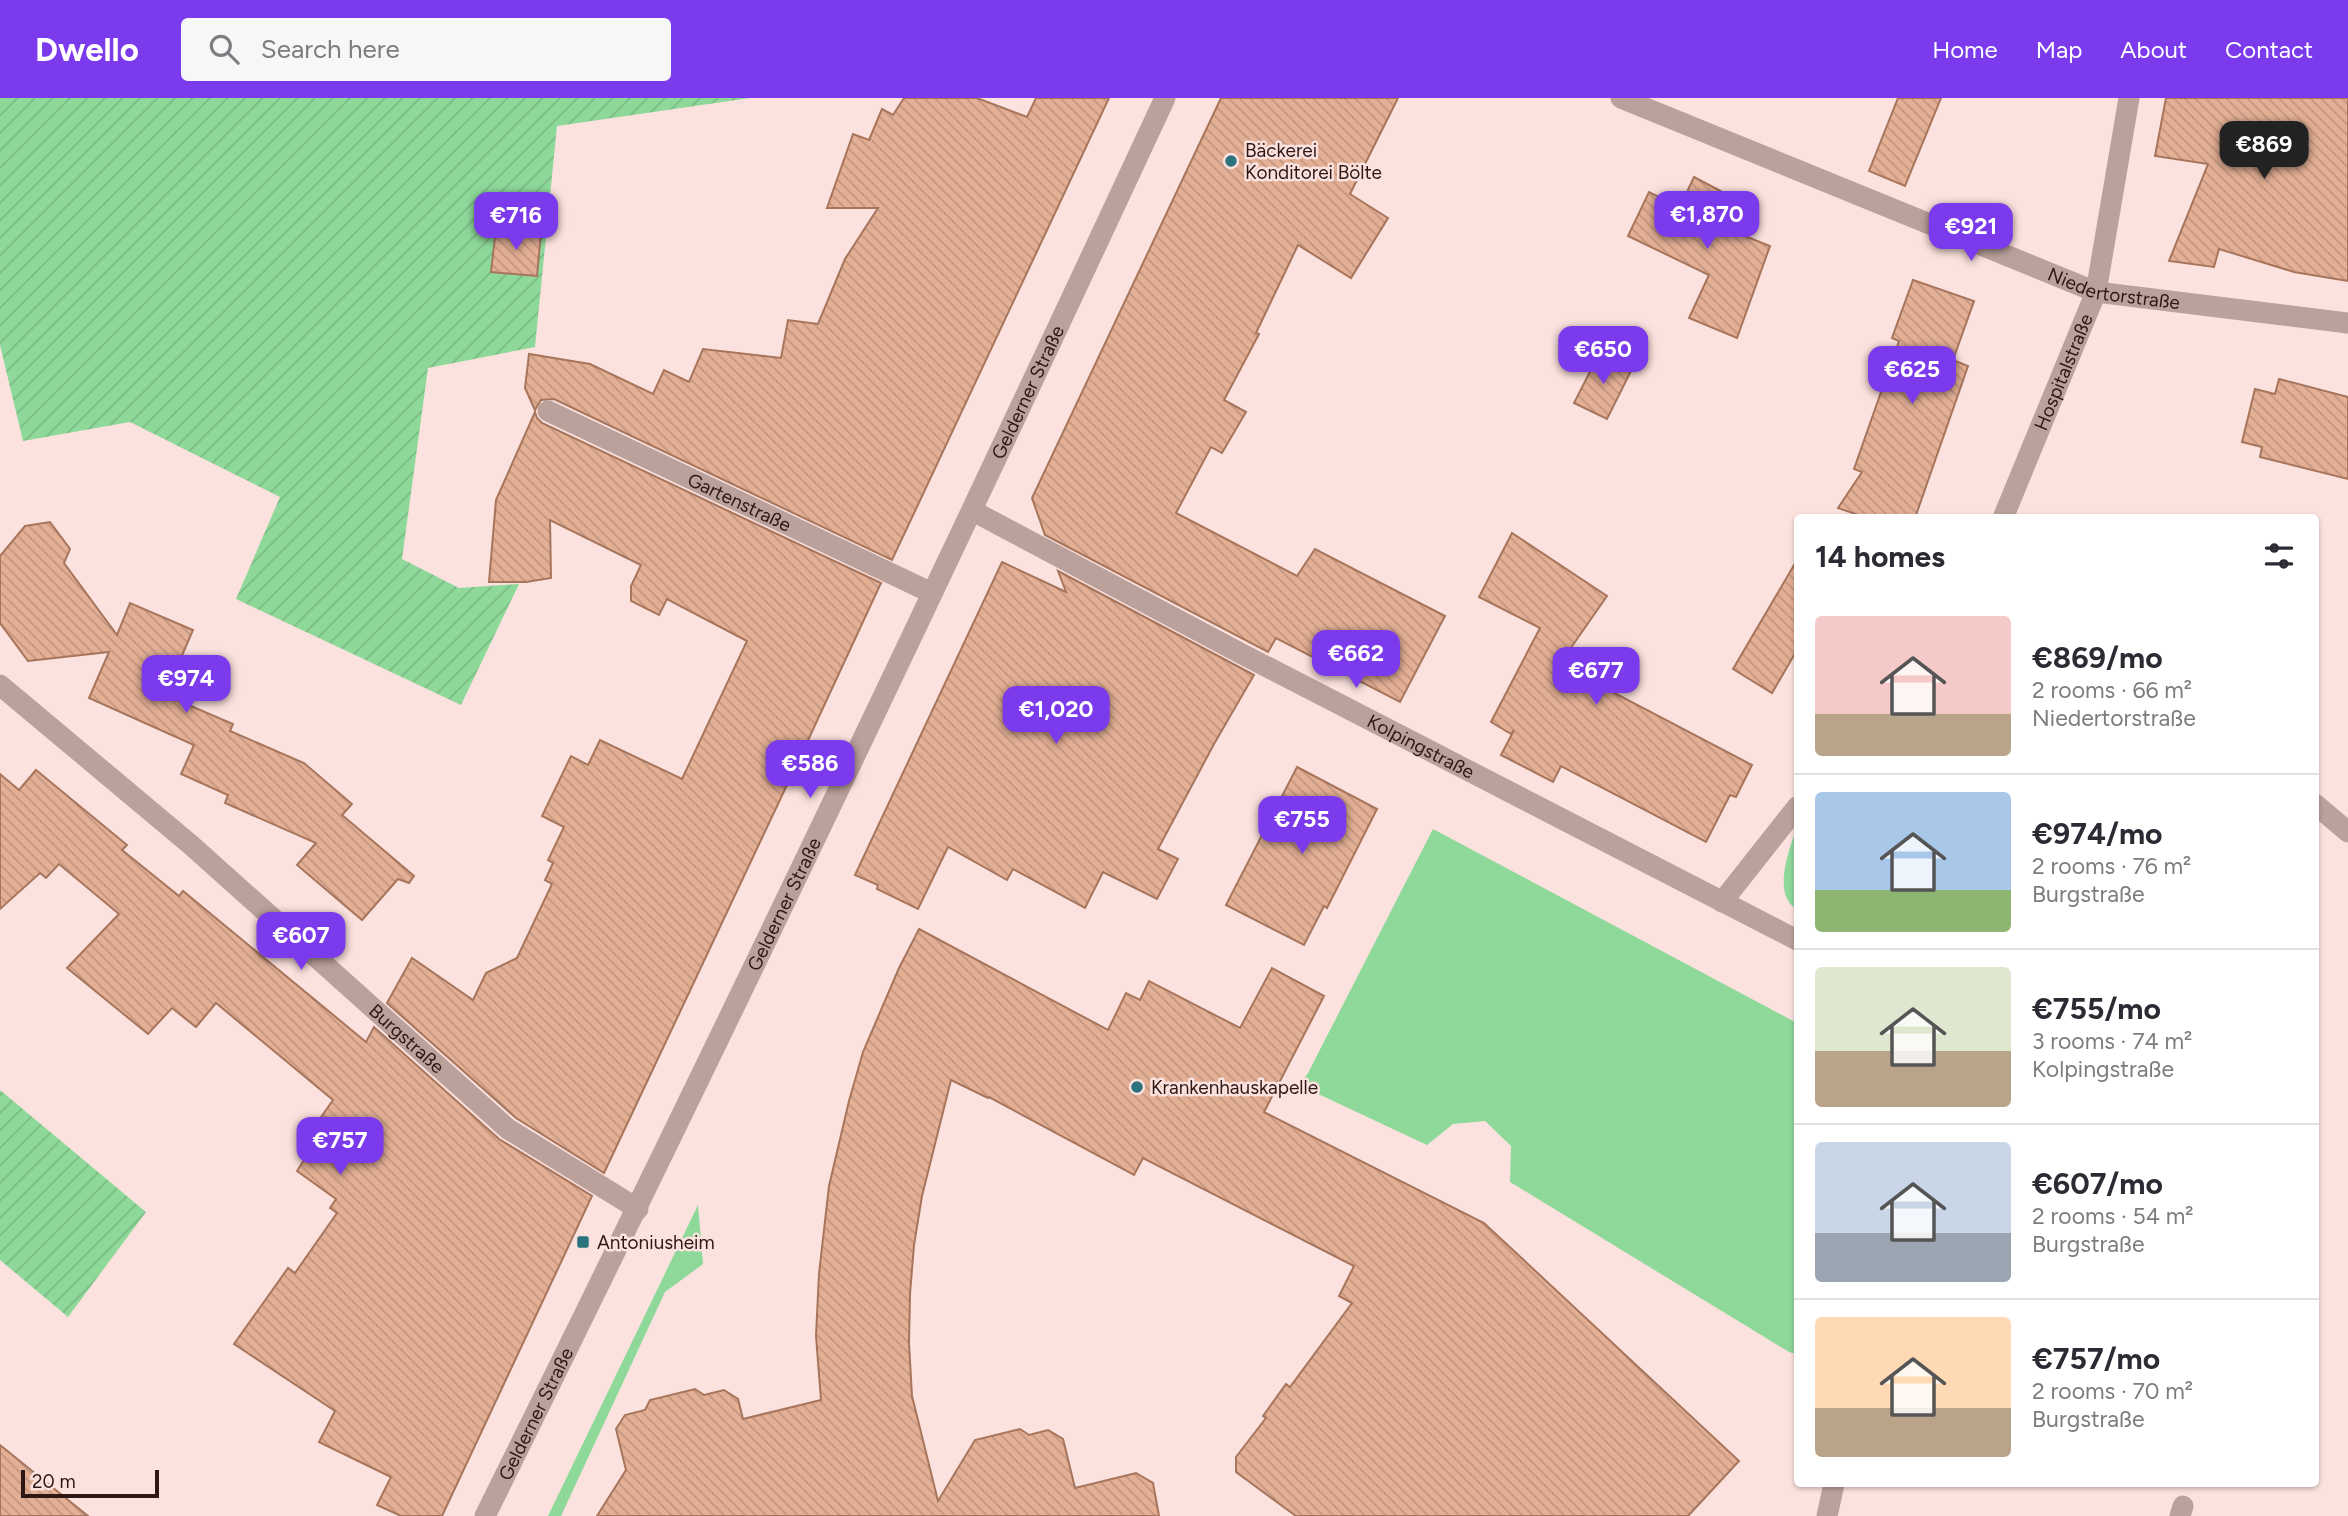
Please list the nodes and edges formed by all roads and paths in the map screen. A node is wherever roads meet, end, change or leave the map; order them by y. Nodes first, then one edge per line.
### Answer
1 (1165, 98) edge
2 (1621, 98) edge
3 (2129, 98) edge
4 (2096, 292) junction
5 (2348, 323) edge
6 (548, 411) dead end
7 (973, 511) junction
8 (2005, 514) edge
9 (932, 593) junction
10 (0, 685) edge
11 (2319, 807) edge
12 (1794, 811) edge
13 (2348, 832) edge
14 (1722, 902) junction
15 (1794, 938) edge
16 (638, 1209) junction
17 (1833, 1487) edge
18 (485, 1516) edge
19 (1827, 1516) edge

1 - 7 street, Gelderner Straße
2 - 4 street, Niedertorstraße
3 - 4 street, Hospitalstraße
4 - 5 street, Niedertorstraße
4 - 8 street, Hospitalstraße
6 - 9 street, Gartenstraße
7 - 9 street, Gelderner Straße
7 - 14 street, Kolpingstraße
9 - 16 street, Gelderner Straße
10 - 16 street, Burgstraße
11 - 13 street
12 - 14 street
14 - 15 street, Kolpingstraße
16 - 18 street, Gelderner Straße
17 - 19 street

